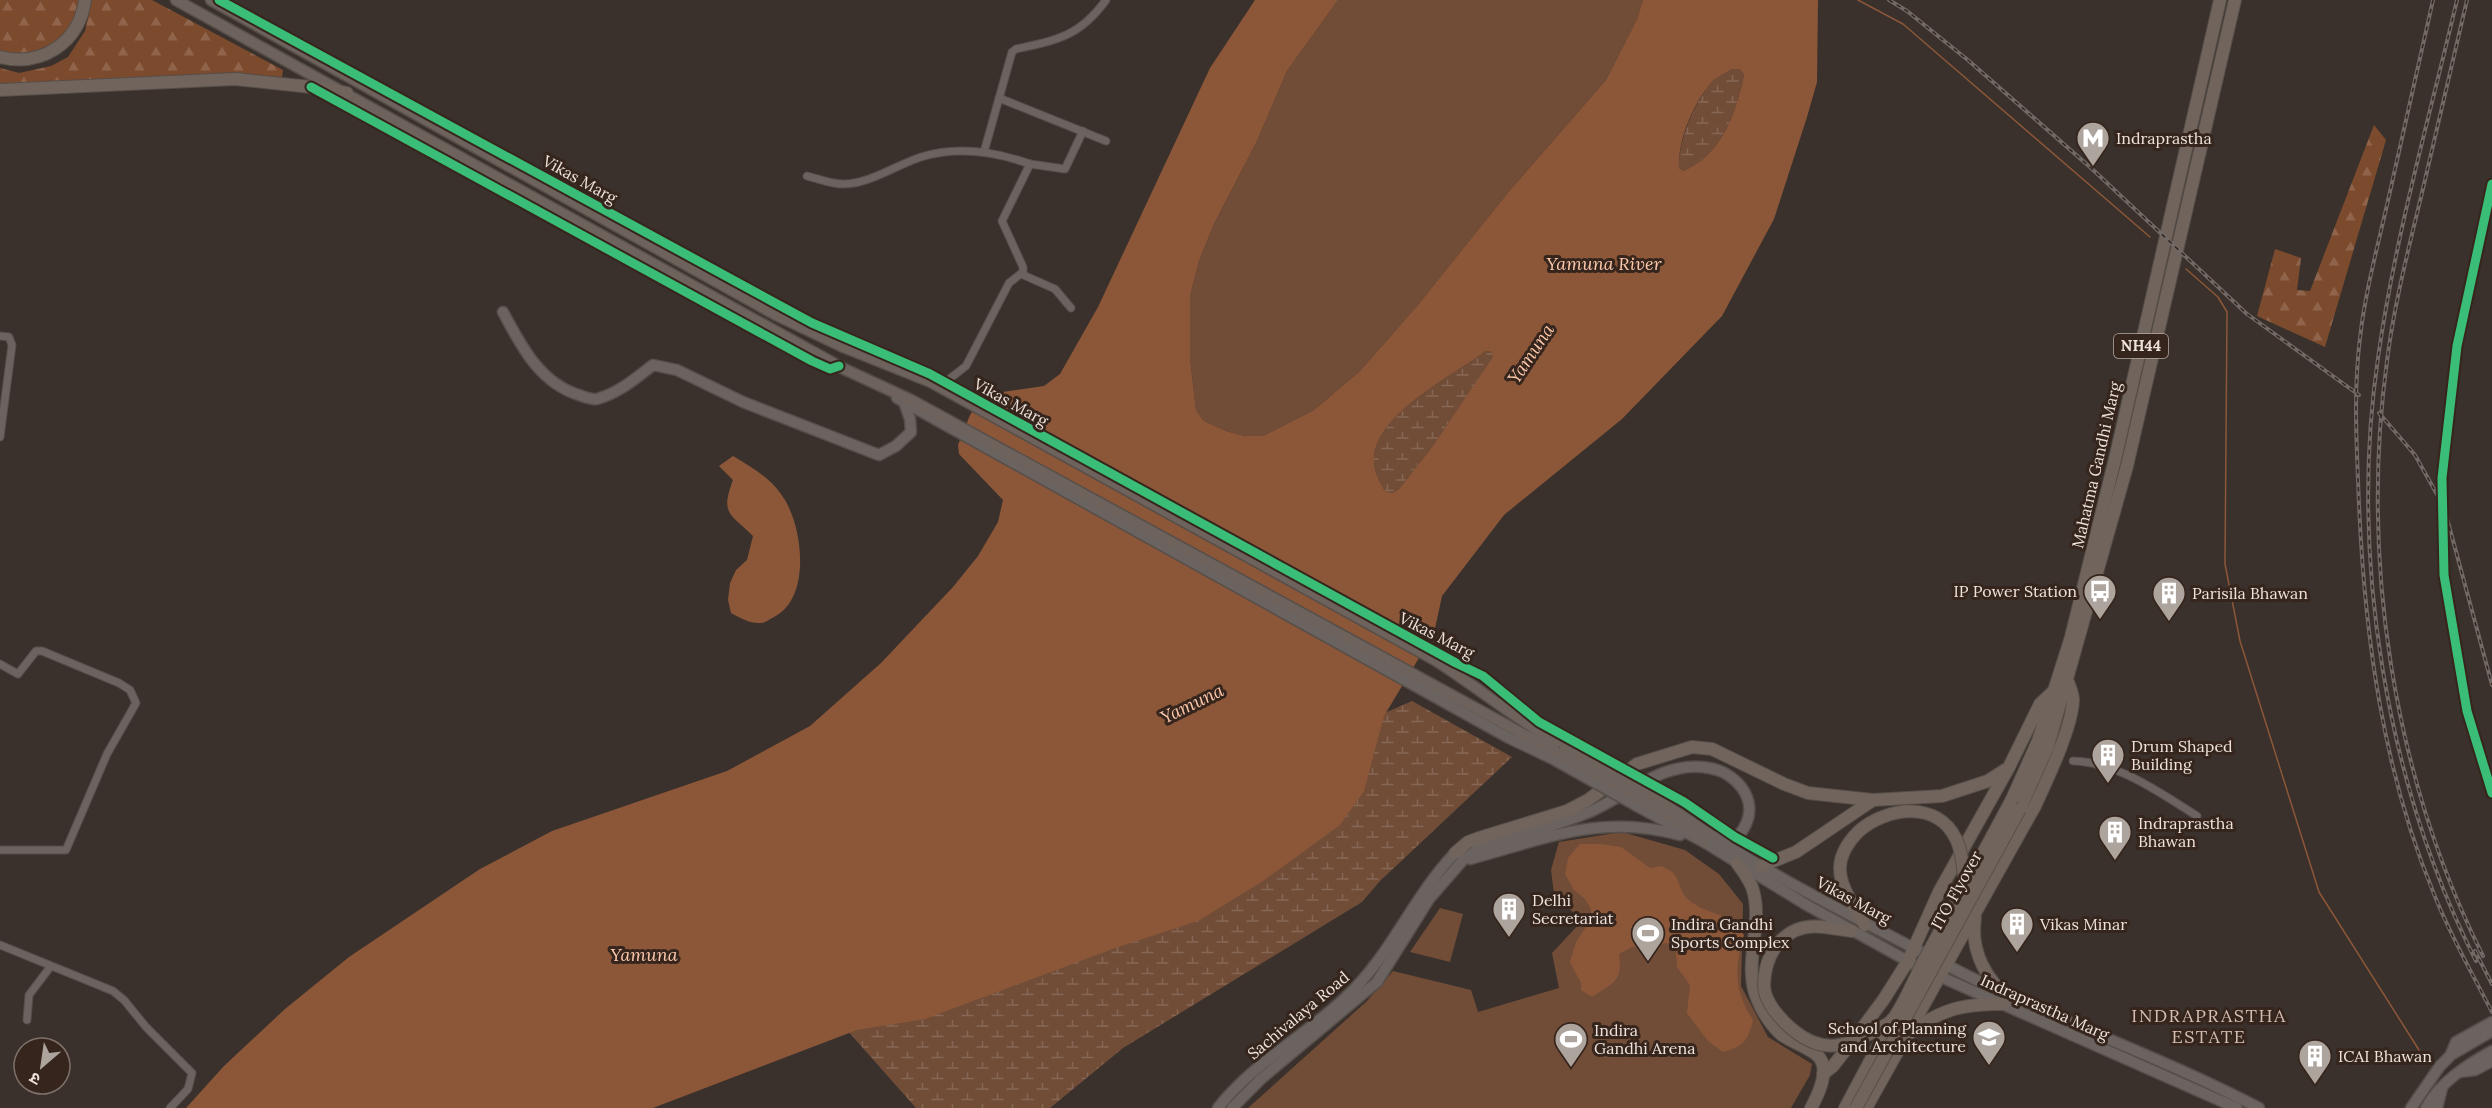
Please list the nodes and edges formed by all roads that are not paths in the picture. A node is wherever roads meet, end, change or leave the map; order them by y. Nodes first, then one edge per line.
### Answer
1 (85, 0) edge
2 (176, 0) edge
3 (211, 0) edge
4 (1106, 0) edge
5 (2220, 0) edge
6 (2235, 0) edge
7 (0, 57) edge
8 (0, 90) edge
9 (347, 93) junction
10 (999, 98) junction
11 (2197, 98) junction
12 (2211, 102) junction
13 (1083, 131) junction
14 (1106, 141) dead end
15 (984, 152) junction
16 (1030, 164) junction
17 (807, 176) dead end
18 (2492, 184) edge
19 (1021, 274) junction
20 (1071, 308) dead end
21 (503, 312) dead end
22 (0, 336) edge
23 (842, 368) junction
24 (939, 387) junction
25 (904, 402) junction
26 (939, 418) junction
27 (0, 437) edge
28 (0, 664) edge
29 (2068, 680) junction
30 (2055, 690) junction
31 (2043, 743) junction
32 (2073, 761) dead end
33 (2009, 767) junction
34 (2492, 793) edge
35 (1641, 799) junction
36 (1873, 800) junction
37 (2016, 804) junction
38 (2197, 816) dead end
39 (1520, 835) junction
40 (1708, 839) junction
41 (0, 850) edge
42 (1459, 856) junction
43 (1737, 863) junction
44 (1761, 866) junction
45 (1439, 870) junction
46 (1448, 878) junction
47 (1965, 885) junction
48 (1939, 892) junction
49 (1975, 913) junction
50 (1865, 925) junction
51 (1852, 931) junction
52 (0, 945) edge
53 (1395, 945) junction
54 (1914, 948) junction
55 (1908, 961) junction
56 (51, 966) junction
57 (1942, 970) junction
58 (1376, 974) junction
59 (2000, 990) junction
60 (2004, 1004) junction
61 (27, 1020) dead end
62 (1892, 1020) junction
63 (2492, 1022) edge
64 (2492, 1031) edge
65 (1905, 1037) junction
66 (2492, 1051) edge
67 (2451, 1055) junction
68 (2492, 1061) edge
69 (2459, 1072) junction
70 (1823, 1074) junction
71 (2442, 1085) junction
72 (170, 1108) edge
73 (1218, 1108) edge
74 (1232, 1108) edge
75 (1811, 1108) edge
76 (1845, 1108) edge
77 (1856, 1108) edge
78 (1866, 1108) edge
79 (2237, 1108) edge
80 (2259, 1108) edge
81 (2411, 1108) edge
82 (2426, 1108) edge
83 (2438, 1108) edge

1 - 7 highway
2 - 9 main road, Vikas Marg
3 - 24 main road, Vikas Marg
4 - 10 street
5 - 11 highway, Mahatma Gandhi Marg / NH44
6 - 12 highway, Mahatma Gandhi Marg / NH44
8 - 9 highway
9 - 23 main road, Vikas Marg
10 - 13 street
10 - 15 street
11 - 12 highway
11 - 30 highway, Mahatma Gandhi Marg / NH44
12 - 29 highway, Mahatma Gandhi Marg / NH44
13 - 14 street
13 - 16 street
15 - 16 street
15 - 17 street
16 - 19 street
18 - 34 street
19 - 20 street
19 - 24 street
21 - 25 main road
22 - 27 street
23 - 25 main road, Vikas Marg
23 - 26 main road, Vikas Marg
24 - 35 main road, Vikas Marg, bridge
25 - 26 main road, Vikas Marg
26 - 35 main road, Vikas Marg, bridge
28 - 41 street
29 - 31 highway, ITO Flyover / NH44
29 - 49 highway
30 - 31 highway, ITO Flyover / NH44
30 - 33 highway
31 - 37 highway, ITO Flyover / NH44
32 - 38 street
33 - 36 highway
33 - 48 highway
35 - 40 main road, Vikas Marg
36 - 39 highway
36 - 44 highway
37 - 47 highway, ITO Flyover, bridge
37 - 77 highway, ITO Flyover, bridge
39 - 40 main road
39 - 40 main road
39 - 42 main road
39 - 42 highway
40 - 43 main road, Vikas Marg
40 - 44 main road, Vikas Marg
42 - 45 main road, Sachivalaya Road
42 - 46 main road, Sachivalaya Road
43 - 51 main road, Vikas Marg
43 - 70 highway
44 - 50 main road, Vikas Marg
45 - 46 main road
45 - 53 main road, Sachivalaya Road
46 - 53 main road, Sachivalaya Road
47 - 50 highway, bridge
47 - 62 highway, ITO Flyover, bridge
48 - 49 highway
48 - 54 highway
49 - 57 highway
49 - 59 highway
50 - 54 main road, Vikas Marg
51 - 55 main road, Vikas Marg
51 - 62 highway, bridge
52 - 56 street
53 - 58 main road, Sachivalaya Road
54 - 55 highway
54 - 57 main road, Vikas Marg
55 - 57 main road, Indraprastha Marg
55 - 70 highway
56 - 61 street
56 - 72 street
57 - 59 main road, Indraprastha Marg
57 - 60 main road, Indraprastha Marg
57 - 65 highway
58 - 73 main road, Sachivalaya Road
58 - 74 main road, Sachivalaya Road
59 - 80 main road, Indraprastha Marg
60 - 65 highway
60 - 79 main road, Indraprastha Marg
62 - 76 highway, ITO Flyover
63 - 67 main road
64 - 67 main road
65 - 78 highway
66 - 69 main road
67 - 81 main road
68 - 69 main road
69 - 71 main road
70 - 75 highway
71 - 82 main road
71 - 83 main road

